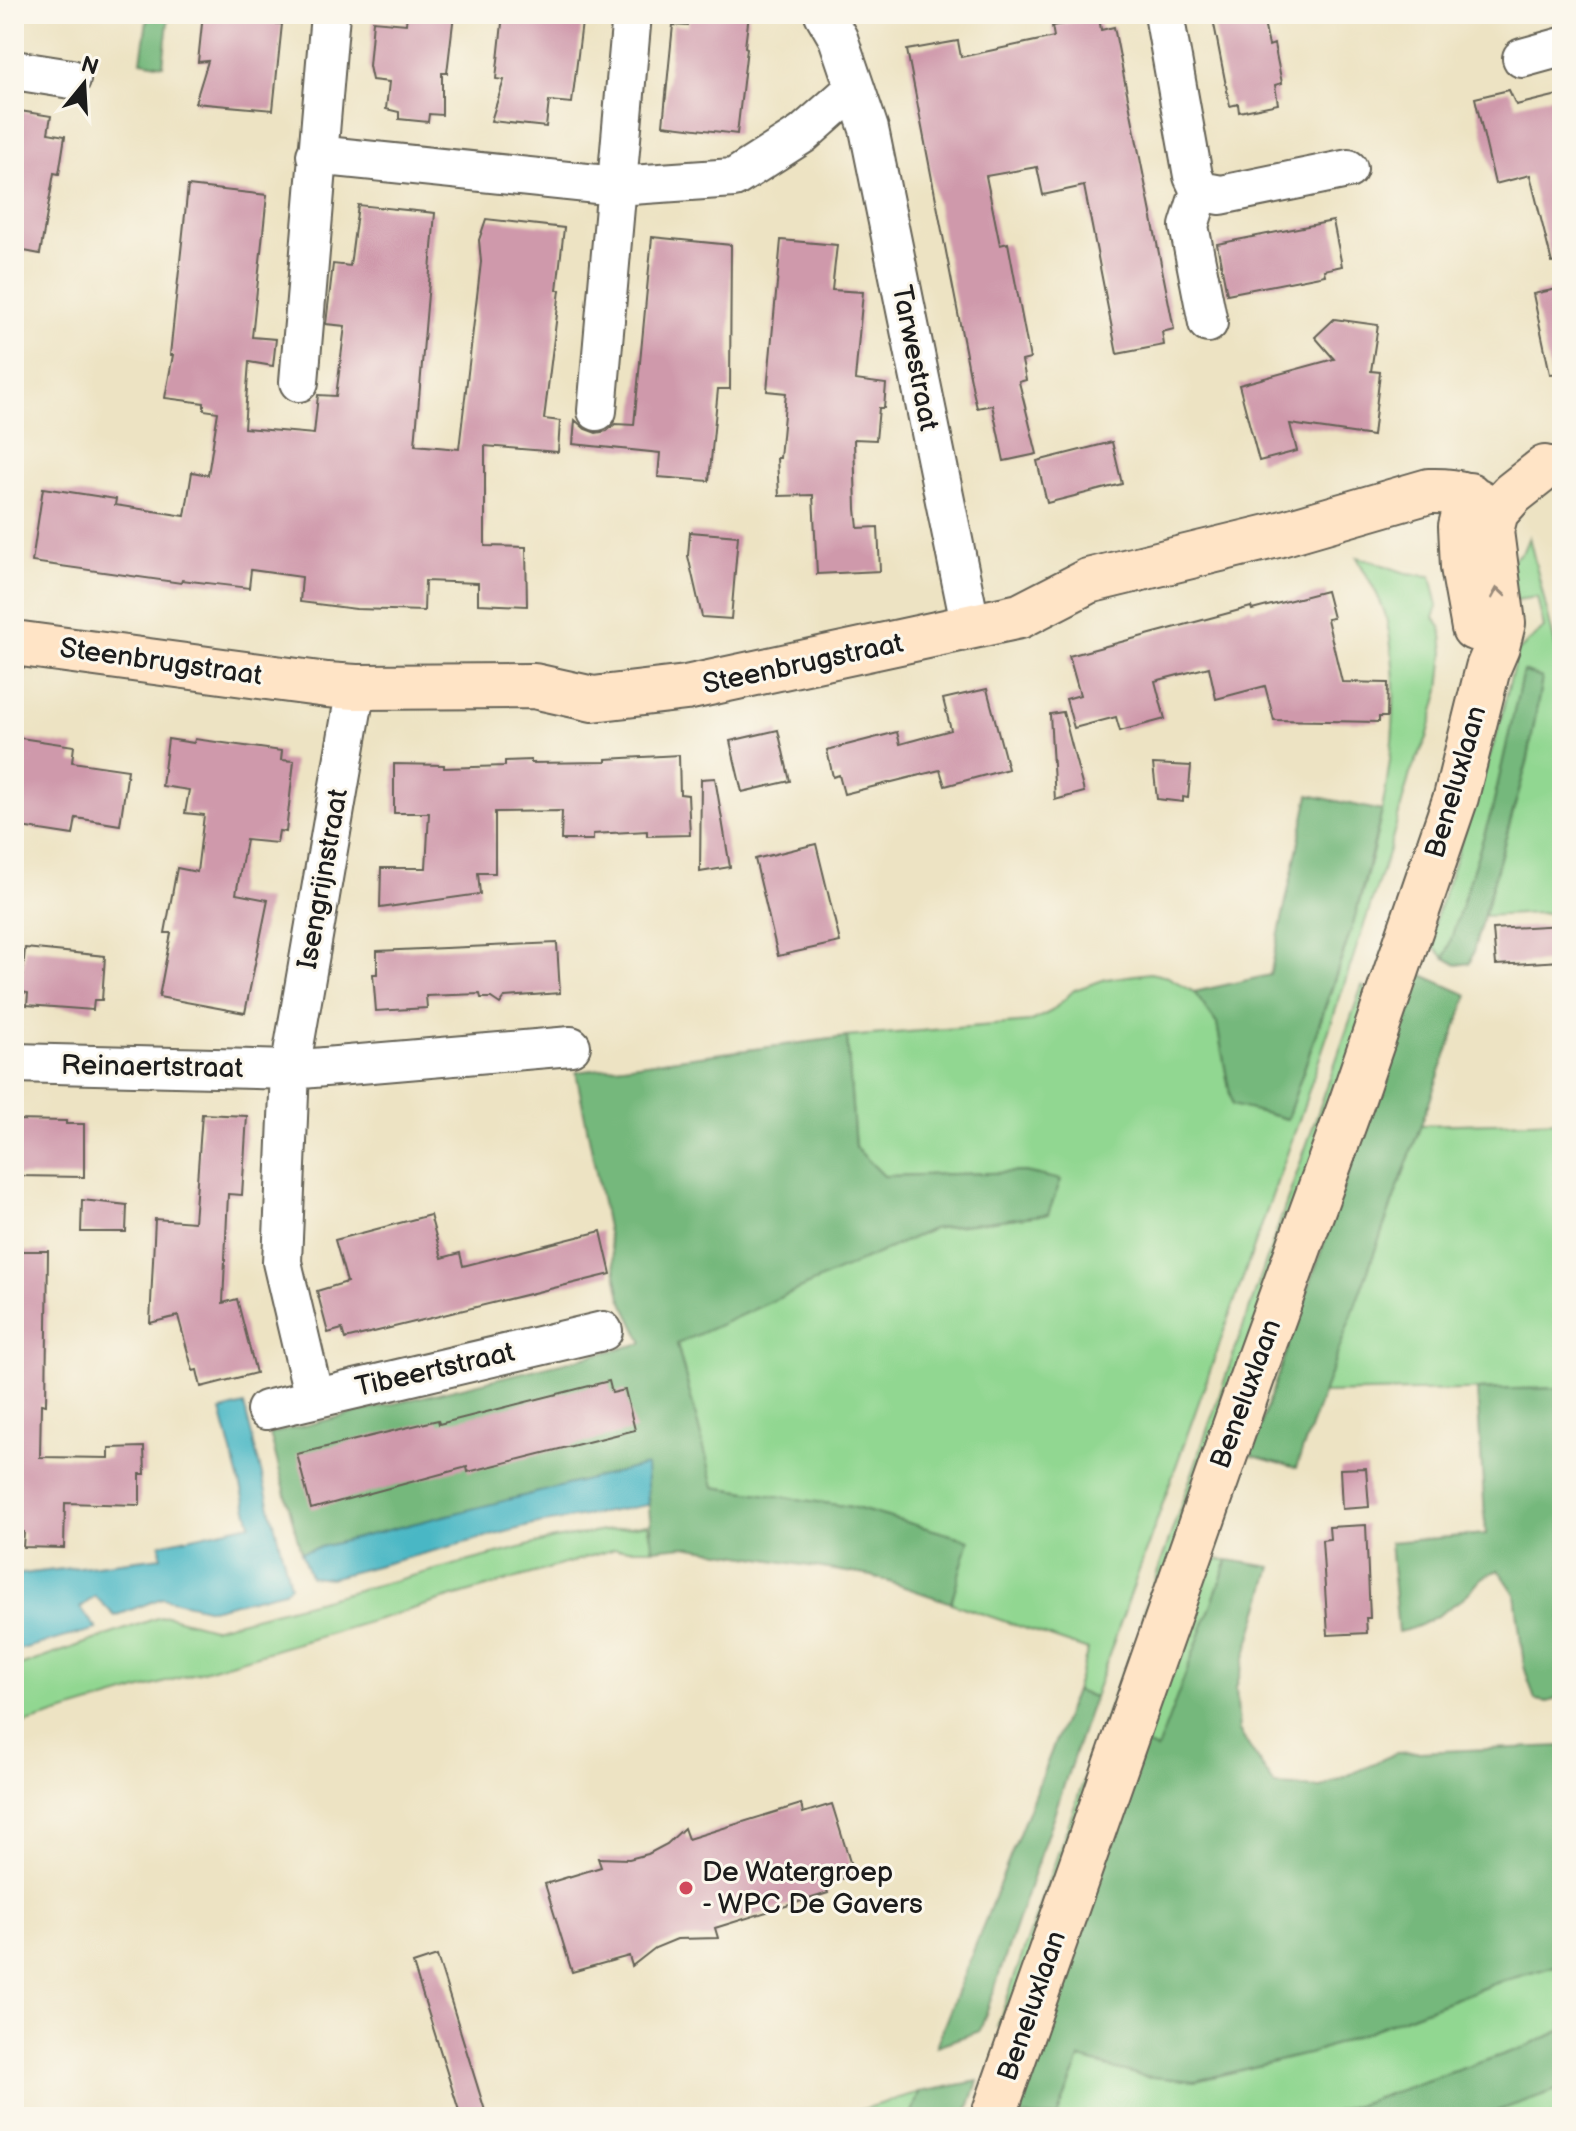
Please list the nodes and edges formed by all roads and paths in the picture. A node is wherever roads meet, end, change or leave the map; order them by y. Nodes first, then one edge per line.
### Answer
1 (330, 14) edge
2 (632, 14) edge
3 (824, 14) edge
4 (1164, 14) edge
5 (1562, 47) edge
6 (1522, 58) dead end
7 (14, 70) edge
8 (71, 79) dead end
9 (855, 88) junction
10 (316, 155) junction
11 (1348, 169) dead end
12 (616, 186) junction
13 (1200, 191) junction
14 (1208, 323) dead end
15 (299, 382) dead end
16 (597, 411) dead end
17 (1554, 466) edge
18 (1482, 503) junction
19 (971, 628) junction
20 (14, 643) edge
21 (356, 687) junction
22 (571, 1046) dead end
23 (14, 1063) edge
24 (290, 1070) junction
25 (603, 1331) dead end
26 (314, 1398) junction
27 (266, 1410) dead end
28 (993, 2117) edge

1 - 10 street
2 - 12 street
3 - 9 street, Tarwestraat
4 - 13 street
5 - 6 street
7 - 8 street
9 - 12 street
9 - 19 street, Tarwestraat
10 - 12 street
10 - 15 street
11 - 13 street
12 - 16 street
13 - 14 street
17 - 18 street
18 - 19 street, Steenbrugstraat
18 - 28 street, Beneluxlaan
19 - 21 street, Steenbrugstraat
20 - 21 street, Steenbrugstraat
21 - 24 street, Isengrijnstraat
22 - 24 street
23 - 24 street, Reinaertstraat
24 - 26 street, Isengrijnstraat
25 - 26 street, Tibeertstraat
26 - 27 street, Tibeertstraat

